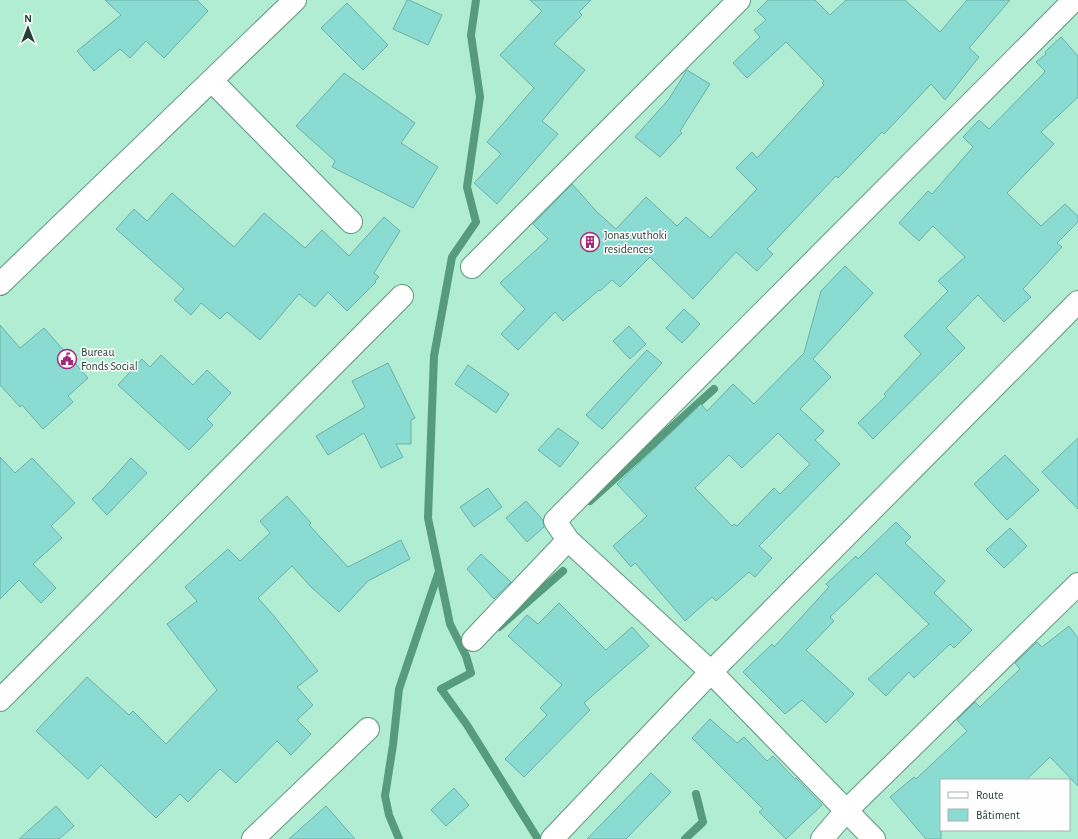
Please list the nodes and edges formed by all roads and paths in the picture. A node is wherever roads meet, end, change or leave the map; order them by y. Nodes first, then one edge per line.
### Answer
1 (295, 0) edge
2 (739, 0) edge
3 (1074, 3) edge
4 (212, 81) junction
5 (351, 222) dead end
6 (472, 266) dead end
7 (0, 284) edge
8 (402, 296) dead end
9 (1078, 302) edge
10 (568, 540) junction
11 (1078, 584) edge
12 (473, 640) dead end
13 (711, 672) junction
14 (0, 700) edge
15 (368, 729) dead end
16 (846, 811) junction
17 (553, 838) edge
18 (253, 839) edge
19 (822, 839) edge
20 (874, 839) edge

1 - 4 street
2 - 6 street
3 - 10 street
4 - 5 street
4 - 7 street
8 - 14 street
9 - 13 street
10 - 12 street
10 - 13 street
11 - 16 street
13 - 16 street
13 - 17 street
15 - 18 street
16 - 19 street
16 - 20 street

